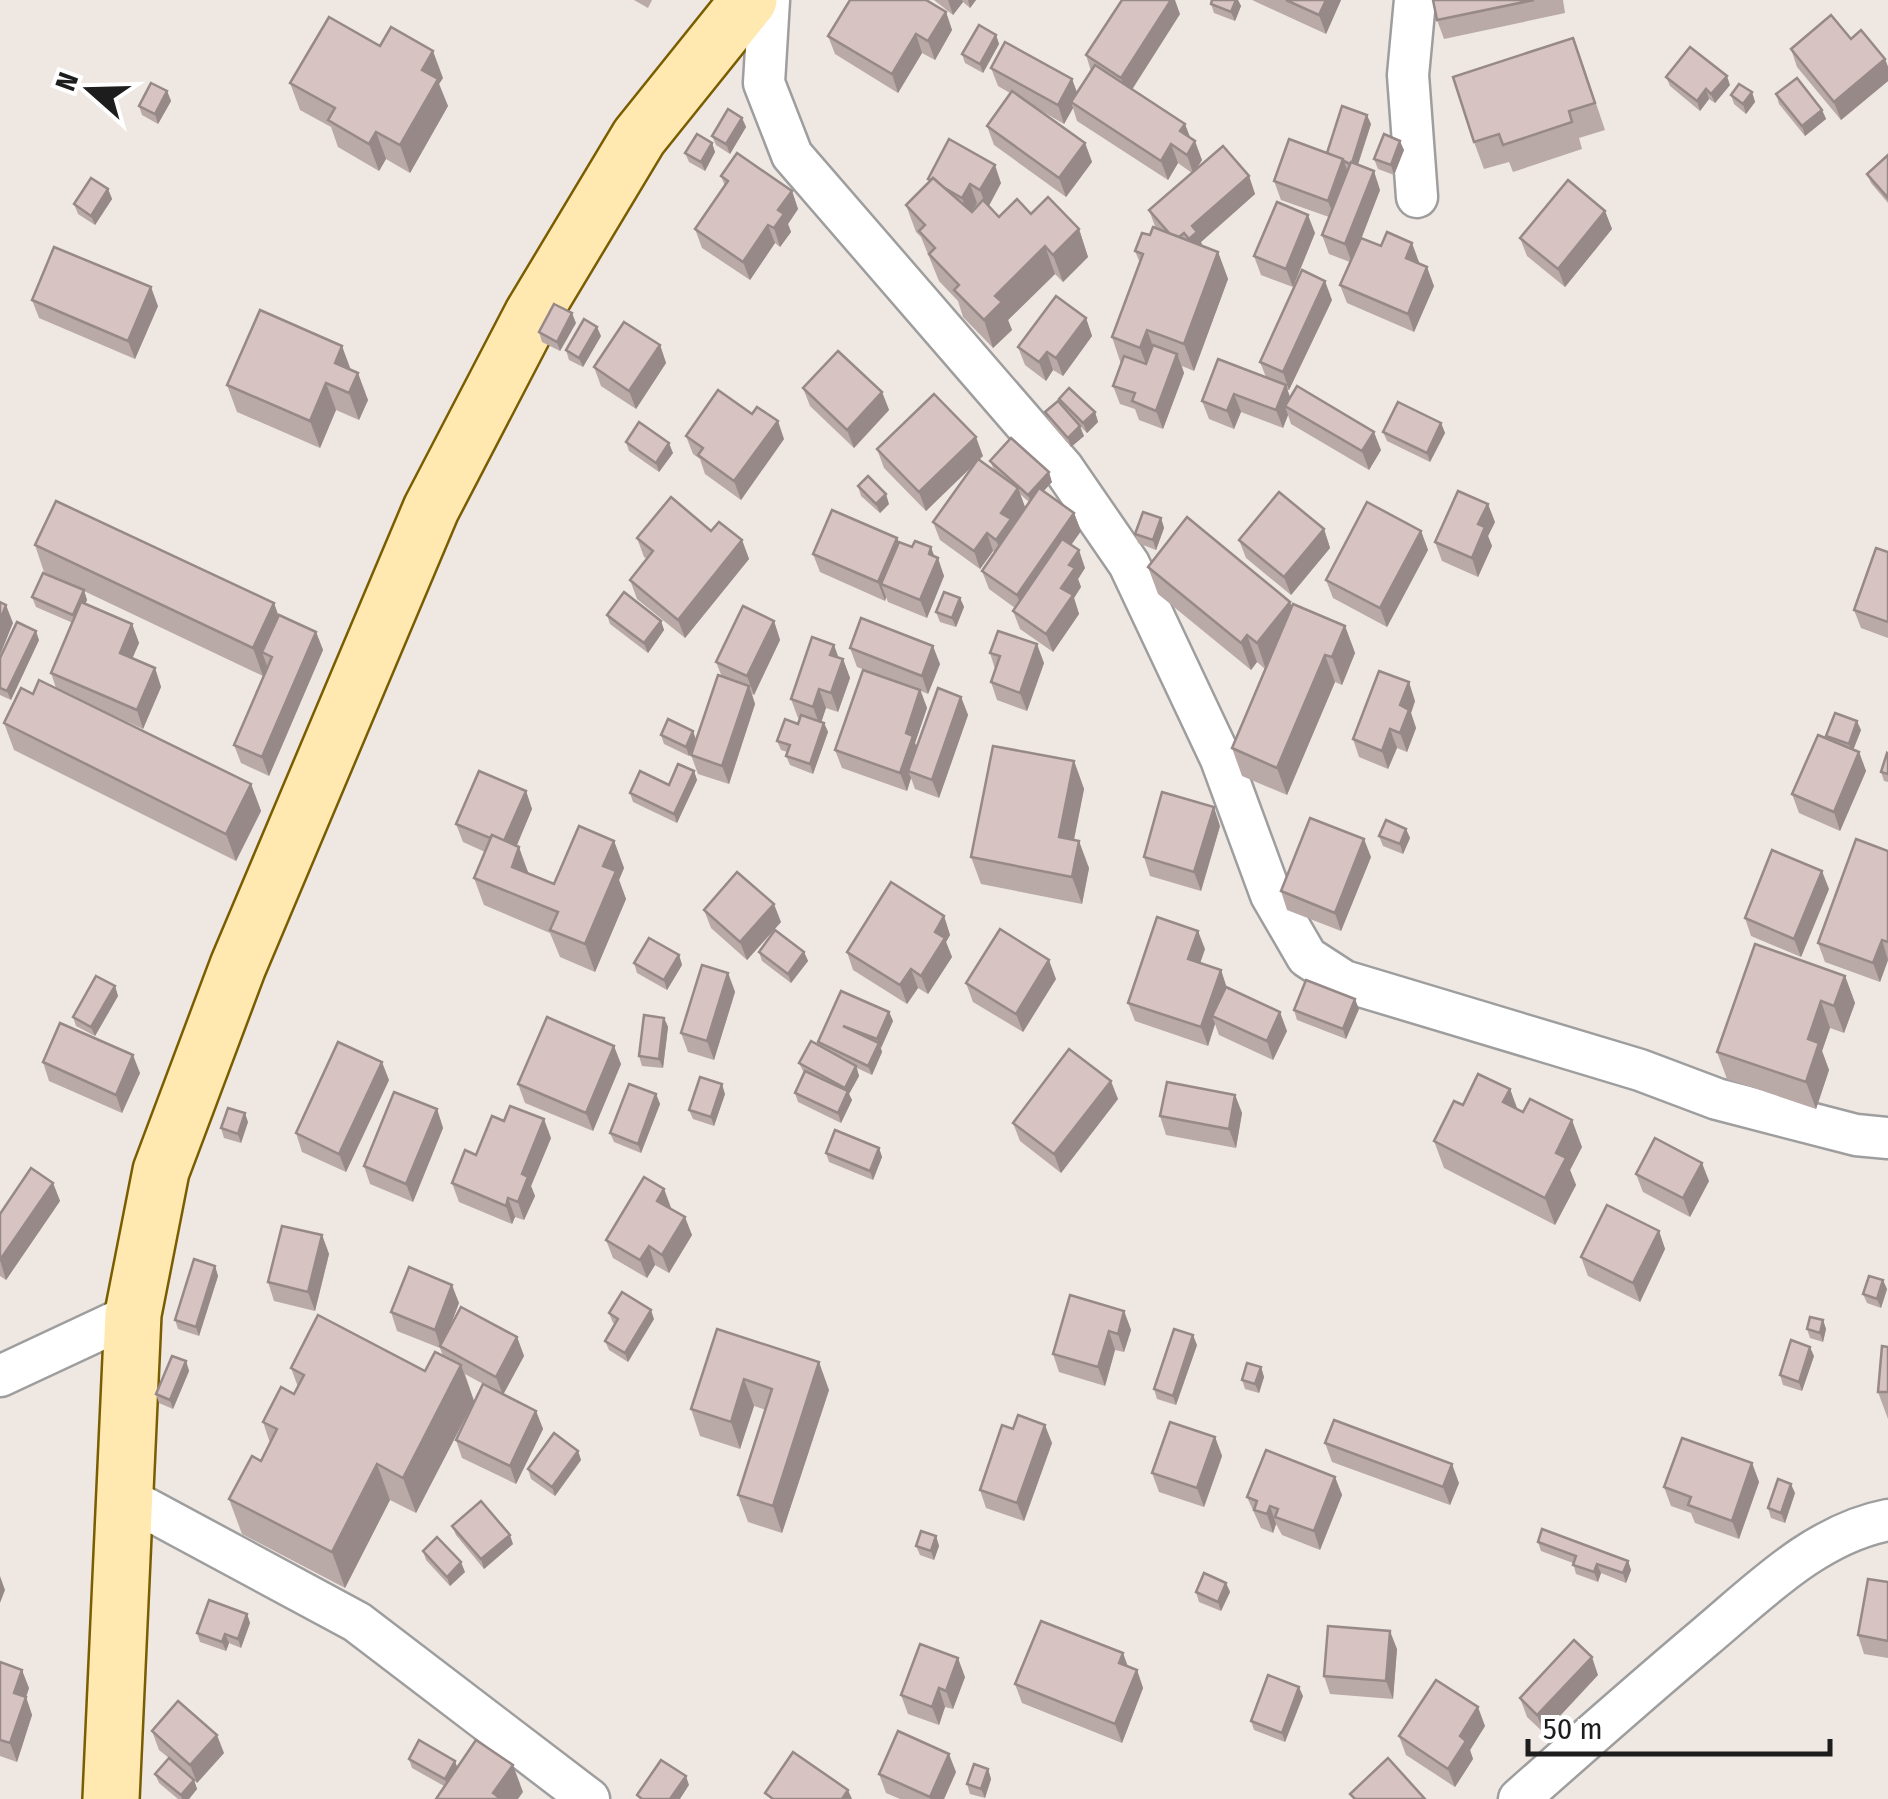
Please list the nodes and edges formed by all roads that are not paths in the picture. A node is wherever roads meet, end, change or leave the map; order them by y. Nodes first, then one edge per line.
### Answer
1 (749, 0) edge
2 (769, 0) edge
3 (1415, 0) edge
4 (1417, 197) dead end
5 (1888, 1138) edge
6 (133, 1314) junction
7 (0, 1376) edge
8 (127, 1498) junction
9 (1888, 1520) edge
10 (112, 1799) edge
11 (589, 1799) edge
12 (1519, 1799) edge

1 - 6 street
2 - 5 street
3 - 4 street
6 - 7 street
6 - 8 street
8 - 10 street
8 - 11 street
9 - 12 street

